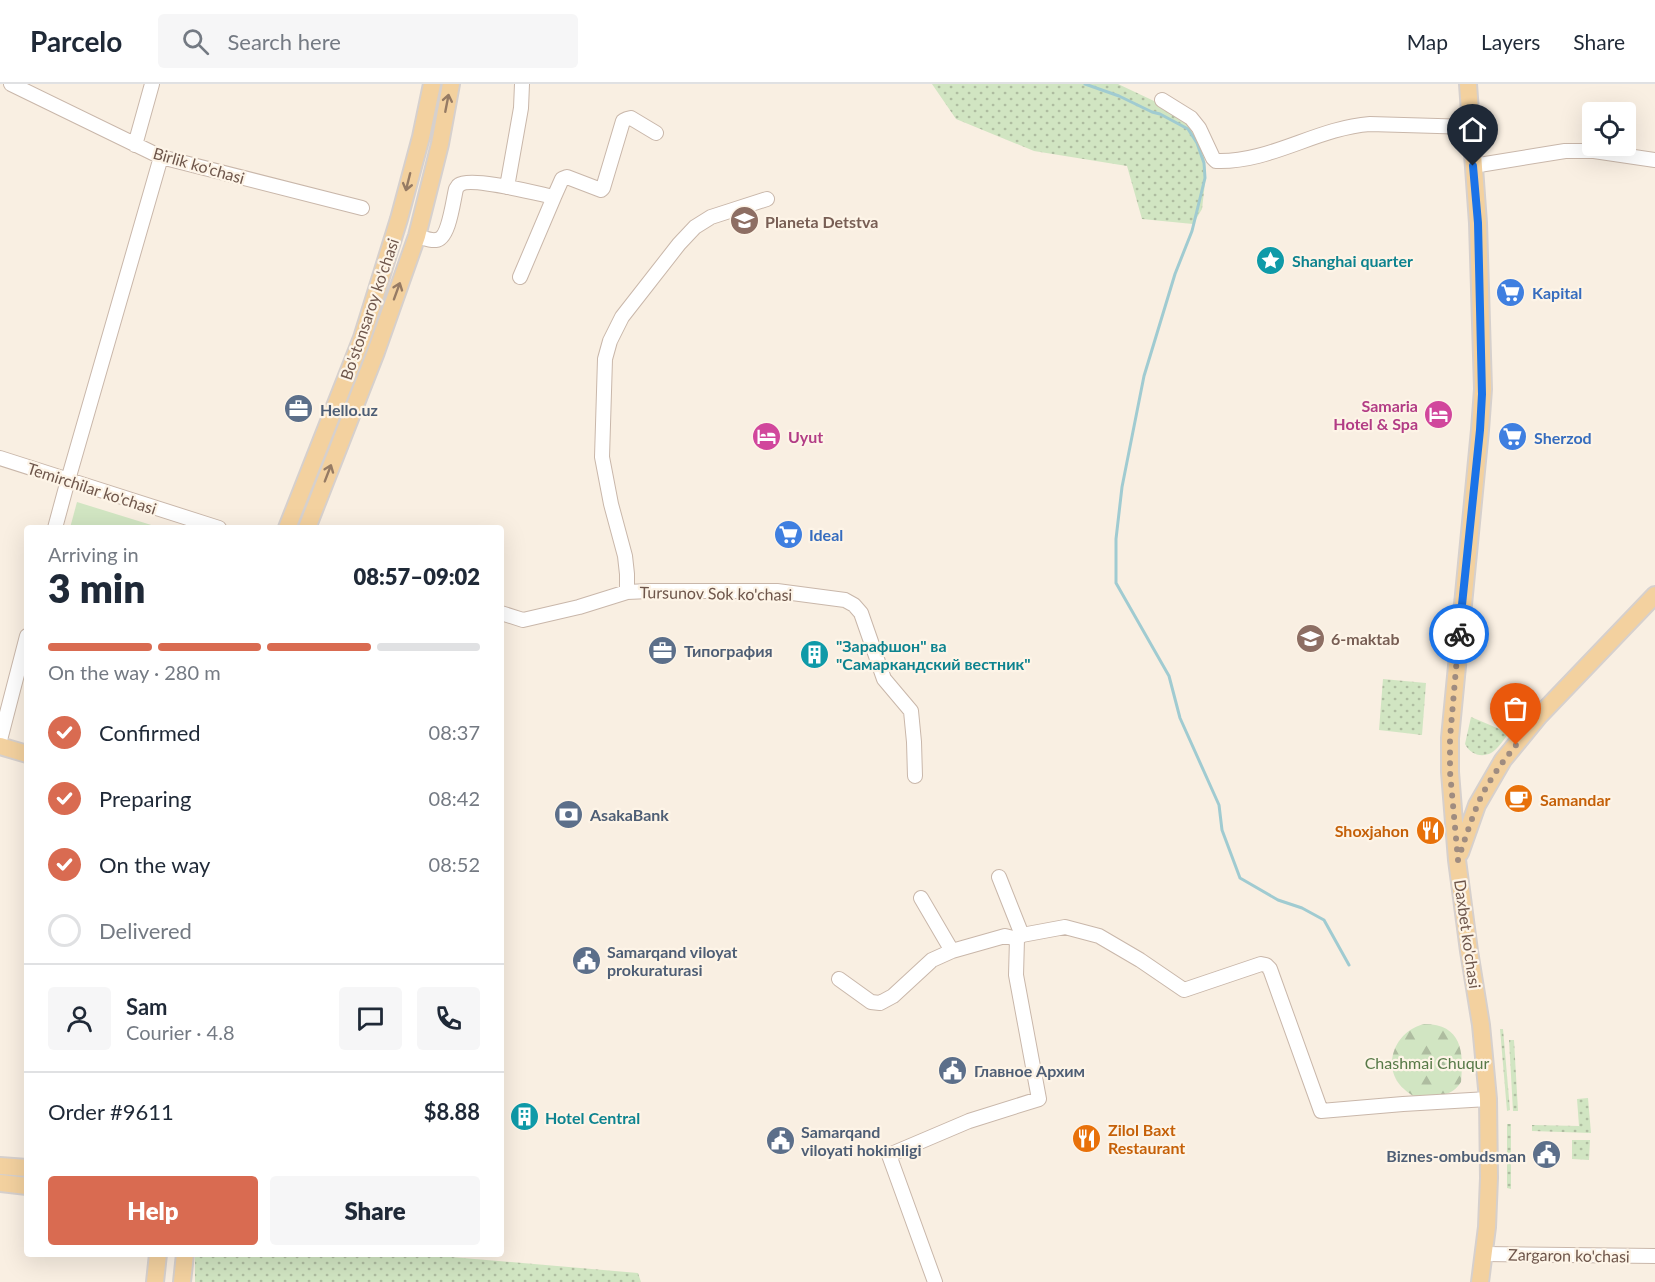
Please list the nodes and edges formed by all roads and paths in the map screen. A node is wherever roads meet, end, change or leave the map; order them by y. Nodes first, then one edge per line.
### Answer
1 (11, 84) edge
2 (152, 84) edge
3 (432, 84) edge
4 (451, 84) edge
5 (522, 84) edge
6 (1468, 84) edge
7 (1162, 100) dead end
8 (1471, 127) junction
9 (656, 133) dead end
10 (135, 145) junction
11 (161, 157) junction
12 (1655, 160) edge
13 (1473, 166) junction
14 (507, 187) junction
15 (554, 198) junction
16 (767, 199) dead end
17 (362, 208) dead end
18 (417, 236) junction
19 (520, 277) dead end
20 (0, 458) edge
21 (68, 480) junction
22 (56, 525) edge
23 (210, 525) edge
24 (288, 525) edge
25 (308, 525) edge
26 (627, 592) junction
27 (1655, 595) edge
28 (504, 614) edge
29 (24, 648) edge
30 (0, 740) edge
31 (0, 746) edge
32 (24, 753) edge
33 (915, 776) dead end
34 (1458, 860) junction
35 (999, 877) dead end
36 (921, 898) dead end
37 (1020, 937) junction
38 (952, 951) junction
39 (839, 979) dead end
40 (1488, 1099) junction
41 (0, 1166) edge
42 (24, 1168) edge
43 (0, 1183) edge
44 (24, 1186) edge
45 (1484, 1254) junction
46 (1655, 1256) edge
47 (158, 1257) edge
48 (185, 1257) edge
49 (155, 1282) edge
50 (182, 1282) edge
51 (935, 1282) edge
52 (1480, 1282) edge

1 - 10 street, Birlik ko'chasi
2 - 10 street
3 -> 24 main road, Bo'stonsaroy ko'chasi
18 -> 4 main road, Bo'stonsaroy ko'chasi
5 - 14 street
6 - 8 main road, Daxbet ko'chasi
7 - 8 street
8 - 13 main road, Daxbet ko'chasi
9 - 15 street
10 - 11 street, Birlik ko'chasi
11 - 17 street, Birlik ko'chasi
11 - 21 street
12 - 13 street
13 - 34 main road, Daxbet ko'chasi
14 - 15 street
14 - 18 street
15 - 19 street
16 - 26 street
25 -> 18 main road, Bo'stonsaroy ko'chasi
20 - 21 street, Temirchilar ko'chasi
21 - 22 street
21 - 23 street, Temirchilar ko'chasi
26 - 28 street, Tursunov Sok ko'chasi
26 - 33 street, Tursunov Sok ko'chasi
27 - 34 main road
29 - 30 street
31 - 32 main road
34 - 40 main road, Daxbet ko'chasi
35 - 37 street
36 - 38 street
37 - 38 street
37 - 40 street
37 - 51 street
38 - 39 street
40 - 45 main road, Daxbet ko'chasi
41 - 42 main road
43 - 44 main road
45 - 46 street, Zargaron ko'chasi
45 - 52 main road, Daxbet ko'chasi
47 - 49 main road
48 - 50 main road

